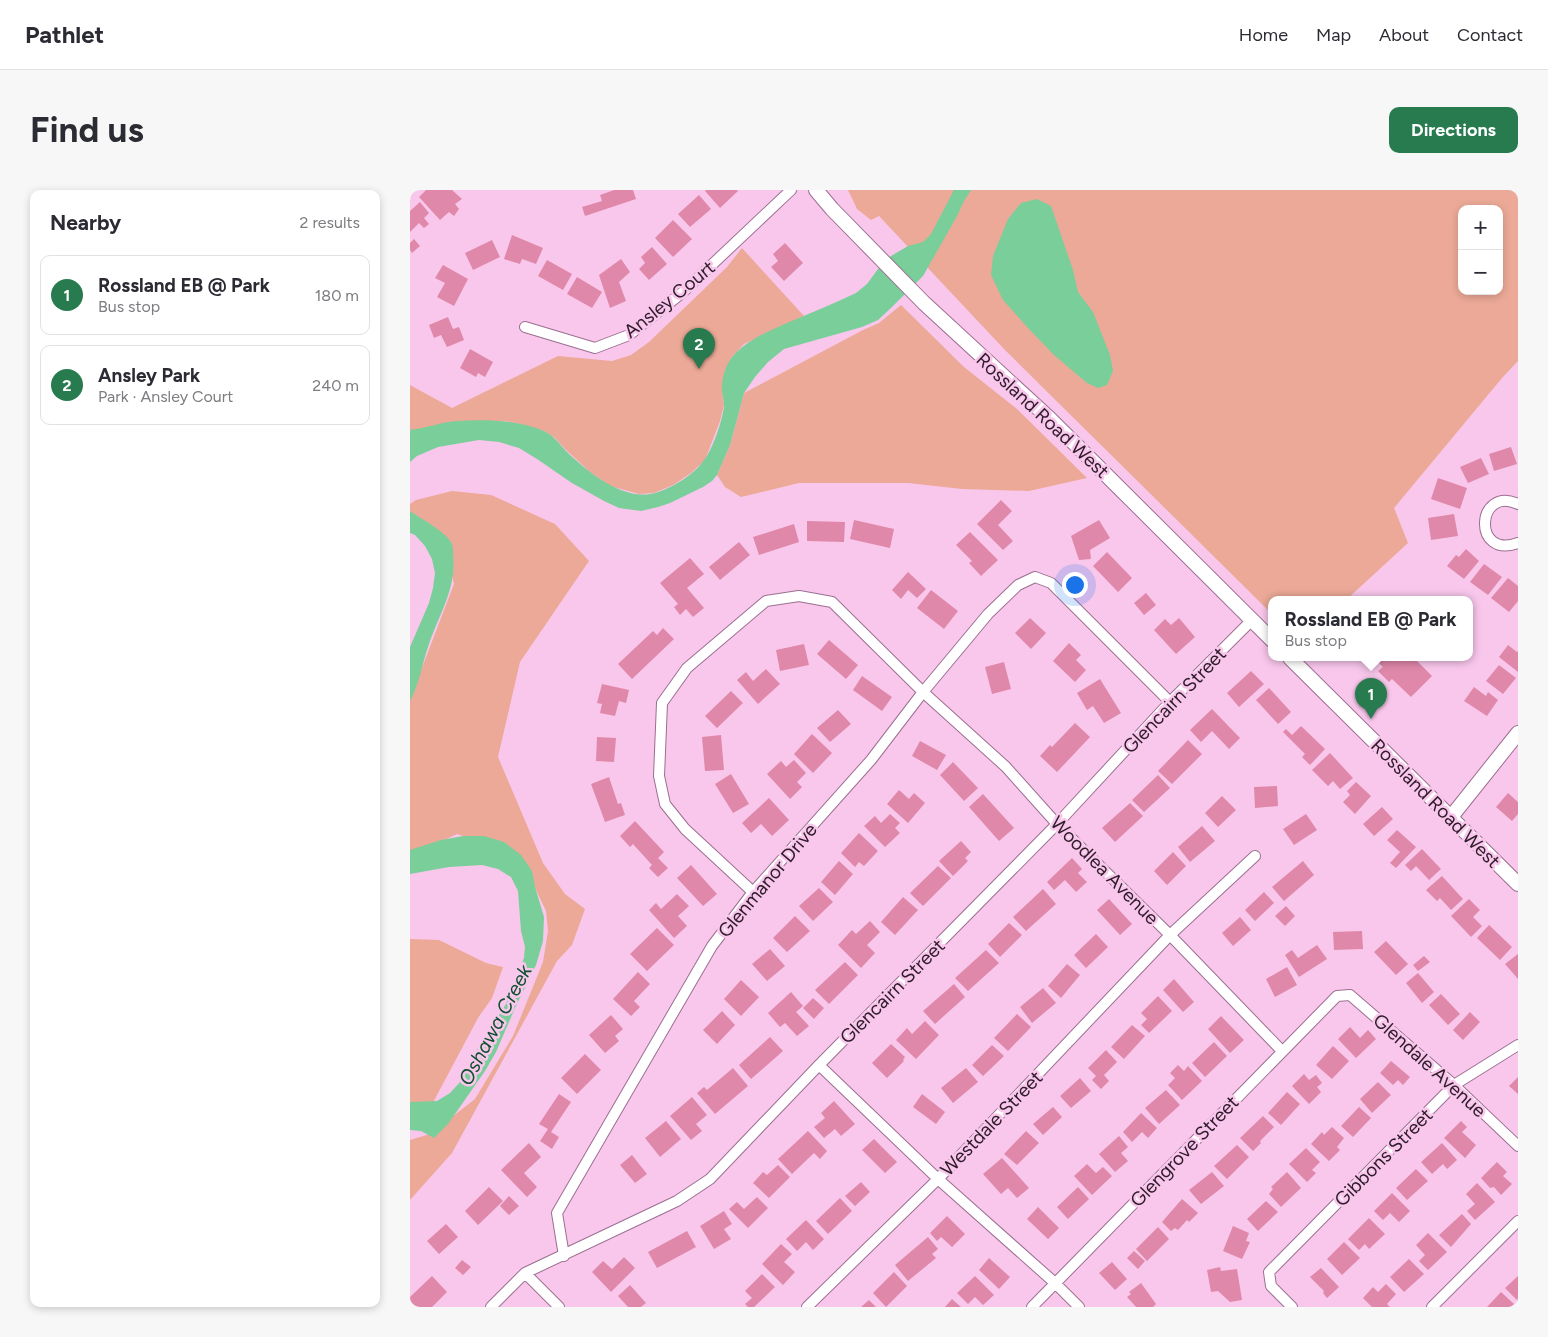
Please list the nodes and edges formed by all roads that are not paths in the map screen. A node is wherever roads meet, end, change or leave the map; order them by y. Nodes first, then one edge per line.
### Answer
1 (791, 190) edge
2 (816, 190) edge
3 (525, 327) dead end
4 (1518, 504) edge
5 (1518, 543) edge
6 (1252, 620) junction
7 (1268, 636) edge
8 (1293, 661) edge
9 (923, 692) junction
10 (1170, 702) junction
11 (1518, 733) edge
12 (1451, 817) junction
13 (1057, 824) junction
14 (1254, 856) dead end
15 (1518, 884) edge
16 (753, 892) junction
17 (1170, 935) junction
18 (1337, 996) joint
19 (1518, 1045) edge
20 (1282, 1051) junction
21 (819, 1065) junction
22 (1454, 1085) junction
23 (1518, 1146) edge
24 (938, 1179) junction
25 (1518, 1221) edge
26 (564, 1256) junction
27 (525, 1273) junction
28 (1055, 1283) junction
29 (491, 1307) edge
30 (559, 1307) edge
31 (807, 1307) edge
32 (1032, 1307) edge
33 (1079, 1307) edge
34 (1292, 1307) edge
35 (1432, 1307) edge

1 - 3 street, Ansley Court
2 - 6 main road, Rossland Road West
4 - 5 street
6 - 7 main road, Rossland Road West
6 - 10 street, Glencairn Street
8 - 12 main road, Rossland Road West
9 - 10 street, Glenmanor Drive
9 - 13 street, Woodlea Avenue
9 - 16 street, Glenmanor Drive
9 - 16 street, Woodlea Avenue
10 - 13 street, Glencairn Street
11 - 12 main road
12 - 15 main road, Rossland Road West
13 - 17 street, Woodlea Avenue
13 - 21 street, Glencairn Street
14 - 17 street, Westdale Street
16 - 26 street, Glenmanor Drive
17 - 20 street, Woodlea Avenue
17 - 24 street, Westdale Street
18 - 20 street, Glengrove Street
18 - 22 street, Glendale Avenue
19 - 22 street, Gibbons Street
20 - 28 street, Glengrove Street
21 - 24 street
21 - 26 street, Glencairn Street
22 - 23 street, Glendale Avenue
22 - 34 street, Gibbons Street
24 - 28 street
24 - 31 street, Westdale Street
25 - 35 street
26 - 27 street, Glencairn Street
27 - 29 street, Glencairn Street
27 - 30 street
28 - 32 street, Glengrove Street
28 - 33 street

